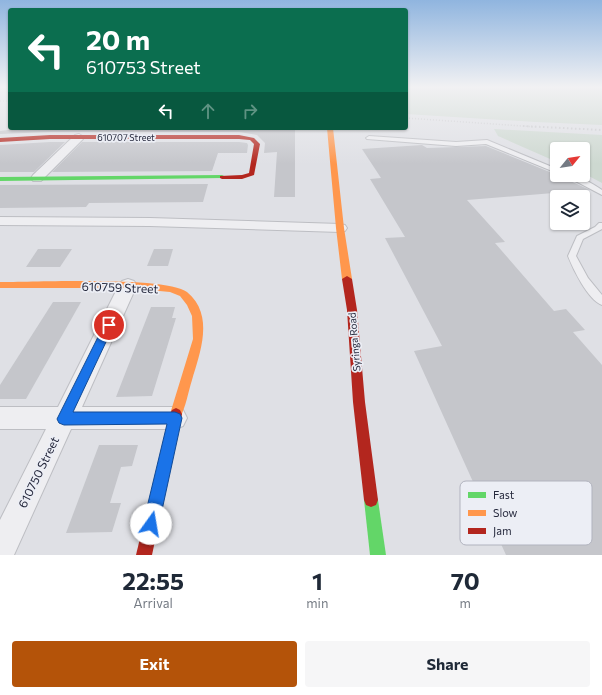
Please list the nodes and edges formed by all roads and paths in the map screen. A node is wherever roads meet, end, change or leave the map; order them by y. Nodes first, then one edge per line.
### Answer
1 (330, 130) edge
2 (79, 137) junction
3 (369, 138) dead end
4 (0, 140) edge
5 (550, 168) edge
6 (38, 178) junction
7 (0, 179) edge
8 (583, 182) edge
9 (602, 193) edge
10 (0, 221) edge
11 (602, 225) edge
12 (340, 228) junction
13 (0, 285) edge
14 (128, 285) junction
15 (602, 301) edge
16 (0, 418) edge
17 (175, 418) junction
18 (64, 419) junction
19 (0, 552) edge
20 (144, 555) edge
21 (378, 555) edge

1 - 12 street, Syringa Road
2 - 4 street, 610707 Street
2 - 6 street
2 - 6 street, 610707 Street
3 - 5 lane
6 - 7 street
8 - 9 lane
10 - 12 street
11 - 15 lane
12 - 21 street, Syringa Road
13 - 14 street, 610759 Street
14 - 17 street, 610759 Street
14 - 18 street, 610750 Street
16 - 18 street
17 - 18 street
17 - 20 street, 610759 Street
18 - 19 street, 610750 Street

